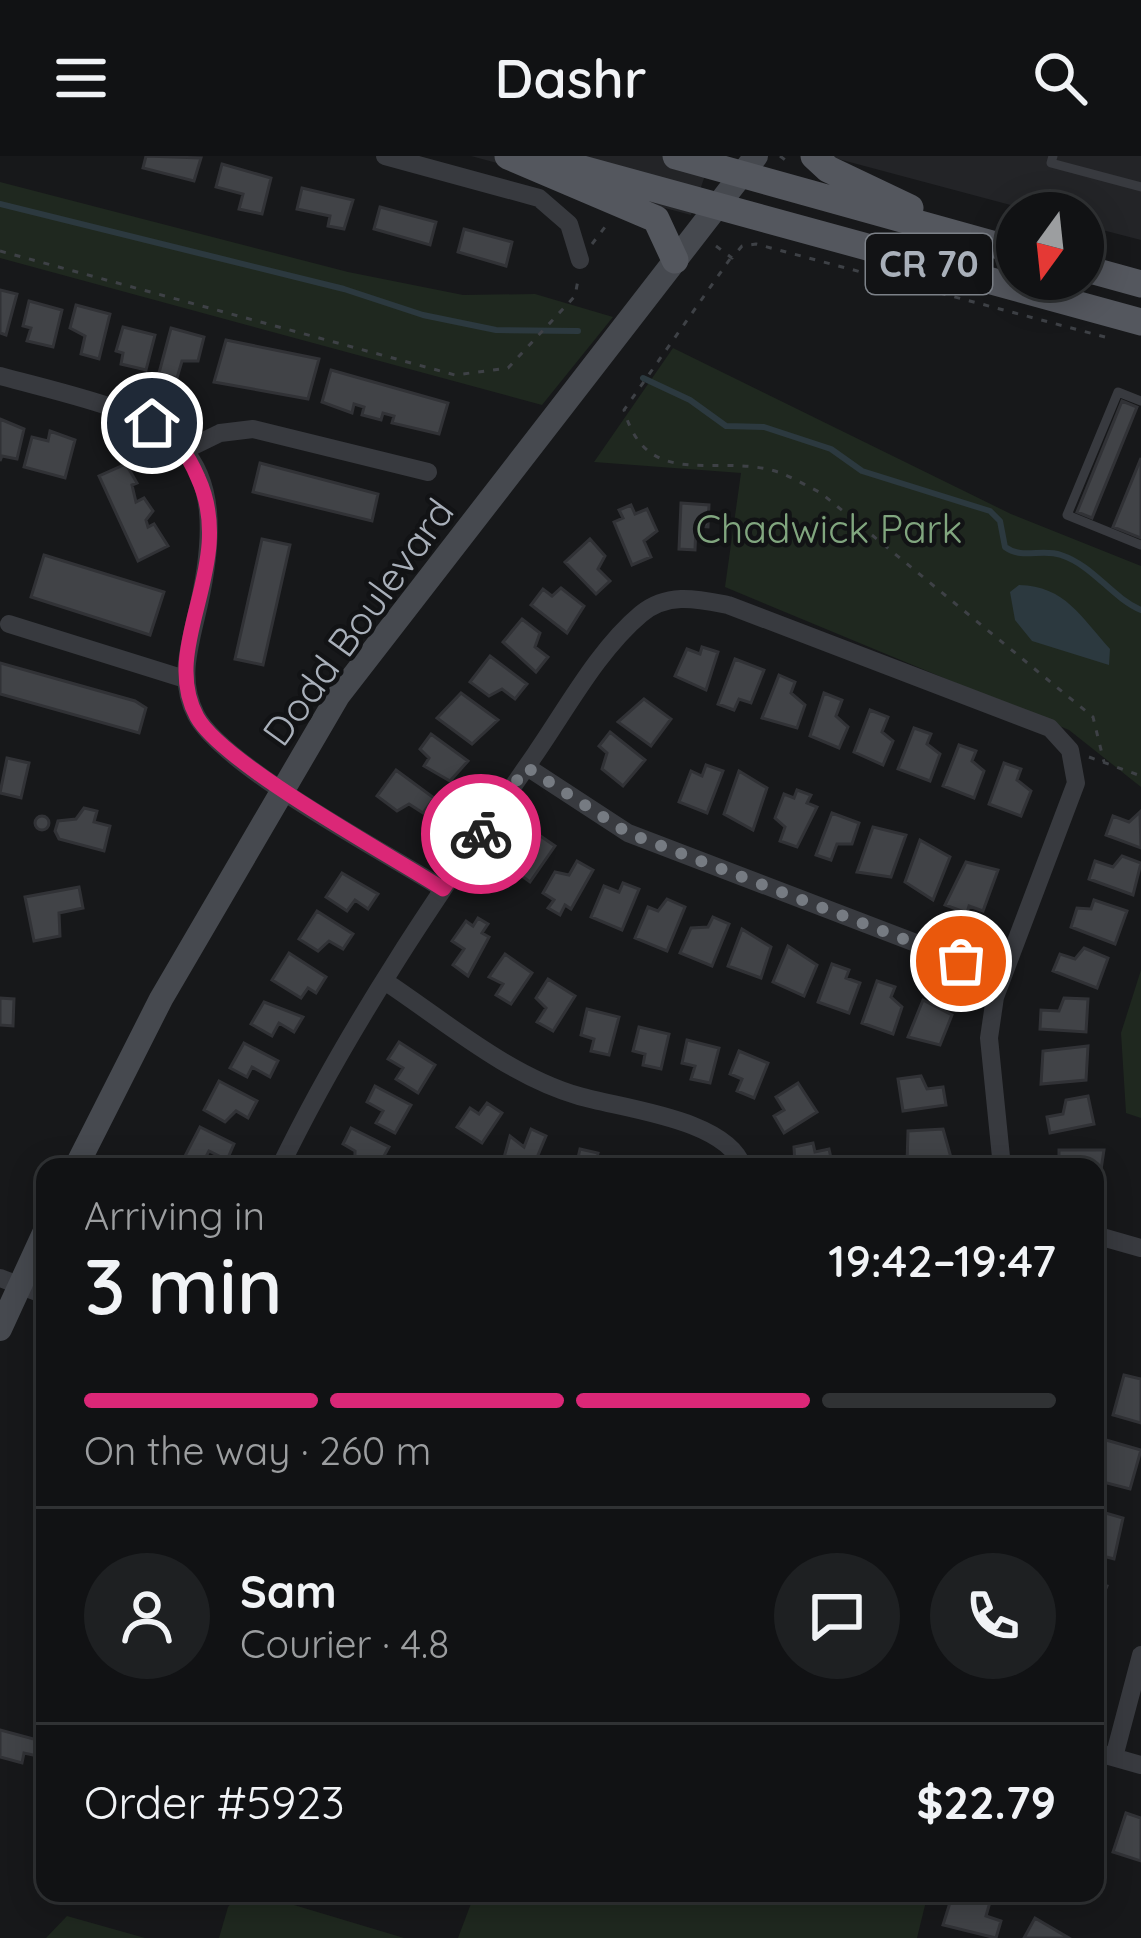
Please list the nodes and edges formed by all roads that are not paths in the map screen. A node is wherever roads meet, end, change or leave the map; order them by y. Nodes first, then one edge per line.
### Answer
1 (385, 156) edge
2 (508, 156) edge
3 (535, 156) edge
4 (676, 156) edge
5 (814, 156) edge
6 (1053, 156) edge
7 (749, 165) edge
8 (1141, 187) edge
9 (717, 206) junction
10 (996, 243) edge
11 (996, 244) edge
12 (580, 260) road end
13 (675, 260) junction
14 (1104, 274) edge
15 (1141, 284) edge
16 (1141, 322) edge
17 (0, 376) edge
18 (1141, 401) edge
19 (183, 451) junction
20 (428, 472) dead end
21 (1141, 545) edge
22 (9, 624) dead end
23 (185, 679) junction
24 (526, 767) junction
25 (284, 788) junction
26 (443, 889) junction
27 (1002, 976) junction
28 (386, 982) junction
29 (81, 1158) edge
30 (285, 1158) edge
31 (739, 1158) edge
32 (1001, 1158) edge
33 (1104, 1238) edge
34 (36, 1244) edge
35 (1141, 1248) edge
36 (10, 1281) edge
37 (0, 1329) edge
38 (1141, 1654) edge
39 (1104, 1755) edge
40 (1141, 1765) edge

1 - 12 street
2 - 13 main road
3 - 9 main road, CR 70
4 - 7 main road, CR 70
5 - 10 main road
6 - 8 lane
7 - 9 main road, Dodd Boulevard
7 - 11 main road, CR 70
9 - 13 main road, Dodd Boulevard
9 - 16 main road, CR 70
13 - 25 main road, Dodd Boulevard
14 - 15 main road
17 - 19 street
18 - 21 lane
19 - 20 street
19 - 23 street
22 - 23 street
23 - 25 street
24 - 26 street
24 - 27 street
24 - 27 street
25 - 26 street
25 - 29 main road, Dodd Boulevard
26 - 28 street
27 - 32 street
28 - 30 street
28 - 31 street
33 - 35 street
34 - 36 main road
36 - 37 main road
38 - 39 street
39 - 40 street

